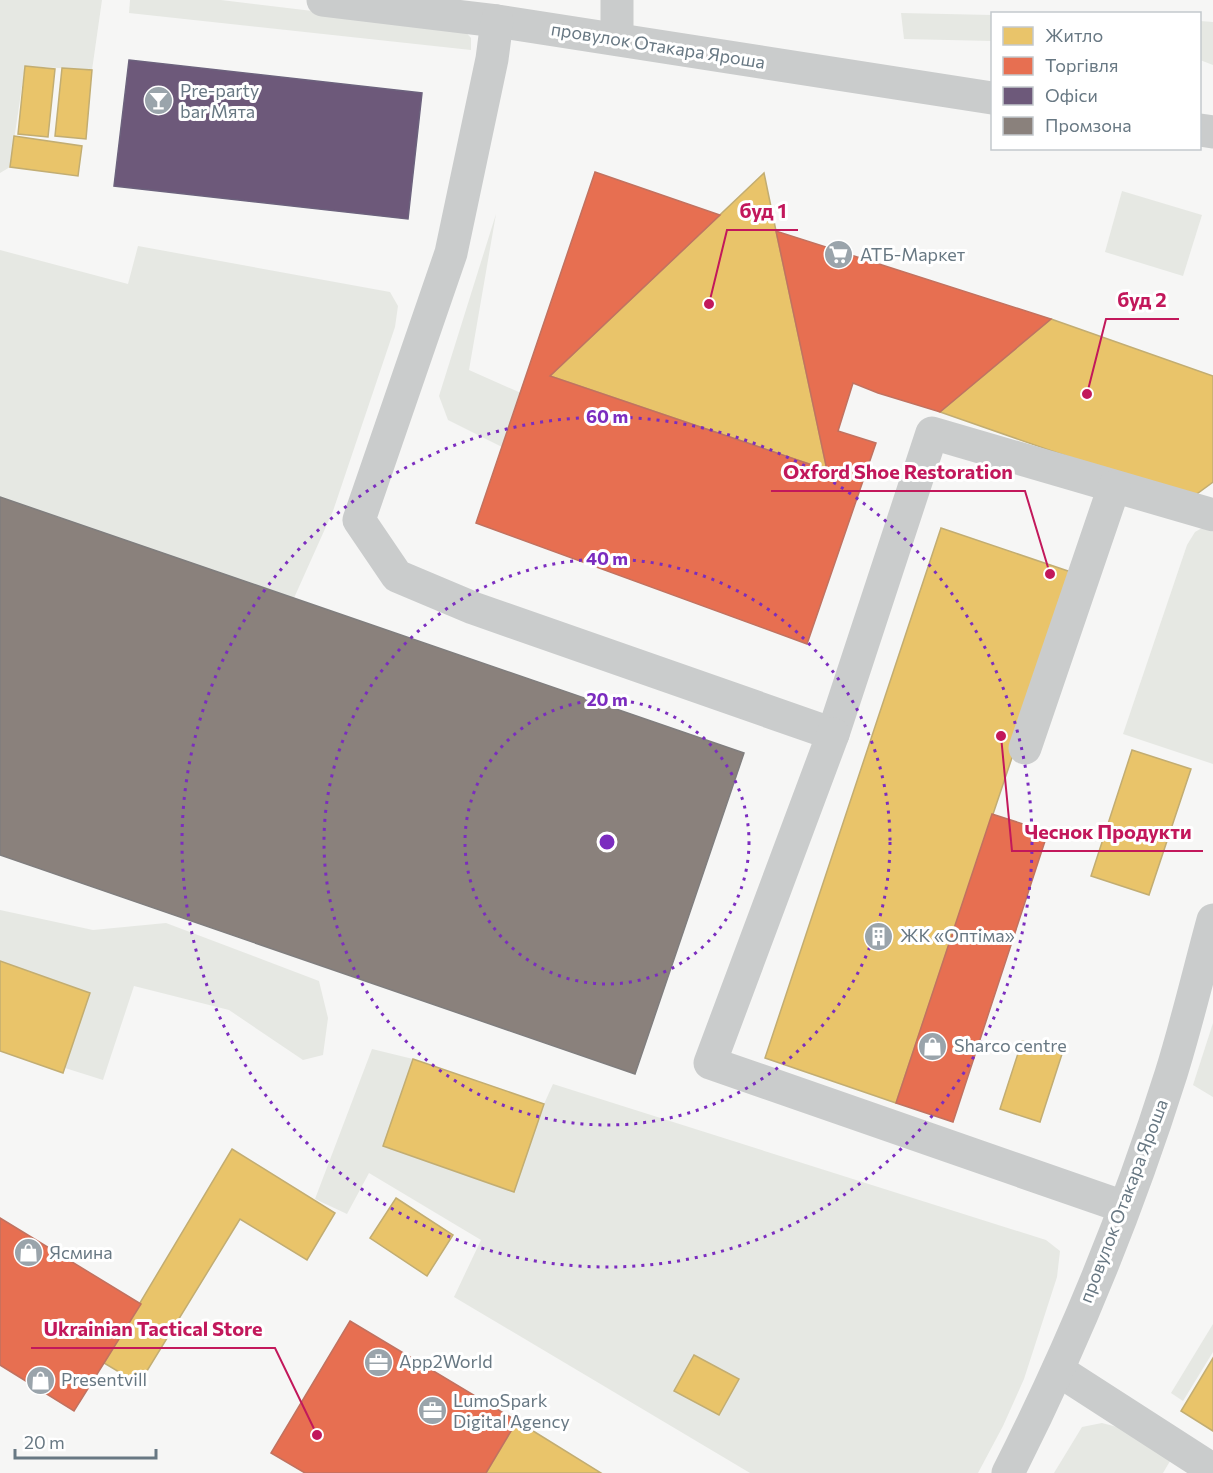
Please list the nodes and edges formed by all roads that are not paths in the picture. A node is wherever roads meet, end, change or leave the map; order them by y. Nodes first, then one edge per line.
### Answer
1 (323, 0) edge
2 (618, 0) edge
3 (497, 21) junction
4 (617, 39) junction
5 (991, 98) edge
6 (1114, 487) junction
7 (1213, 515) edge
8 (833, 734) junction
9 (1025, 748) dead end
10 (1213, 920) edge
11 (1124, 1207) junction
12 (1058, 1370) junction
13 (1213, 1470) edge
14 (1008, 1473) edge

1 - 3 street, провулок Отакара Яроша
2 - 4 street
3 - 4 street, провулок Отакара Яроша
3 - 8 street
4 - 5 street, провулок Отакара Яроша
6 - 7 street
6 - 8 street
6 - 9 street
8 - 11 street
10 - 11 street, провулок Отакара Яроша
11 - 12 street, провулок Отакара Яроша
12 - 13 street
12 - 14 street, провулок Отакара Яроша

